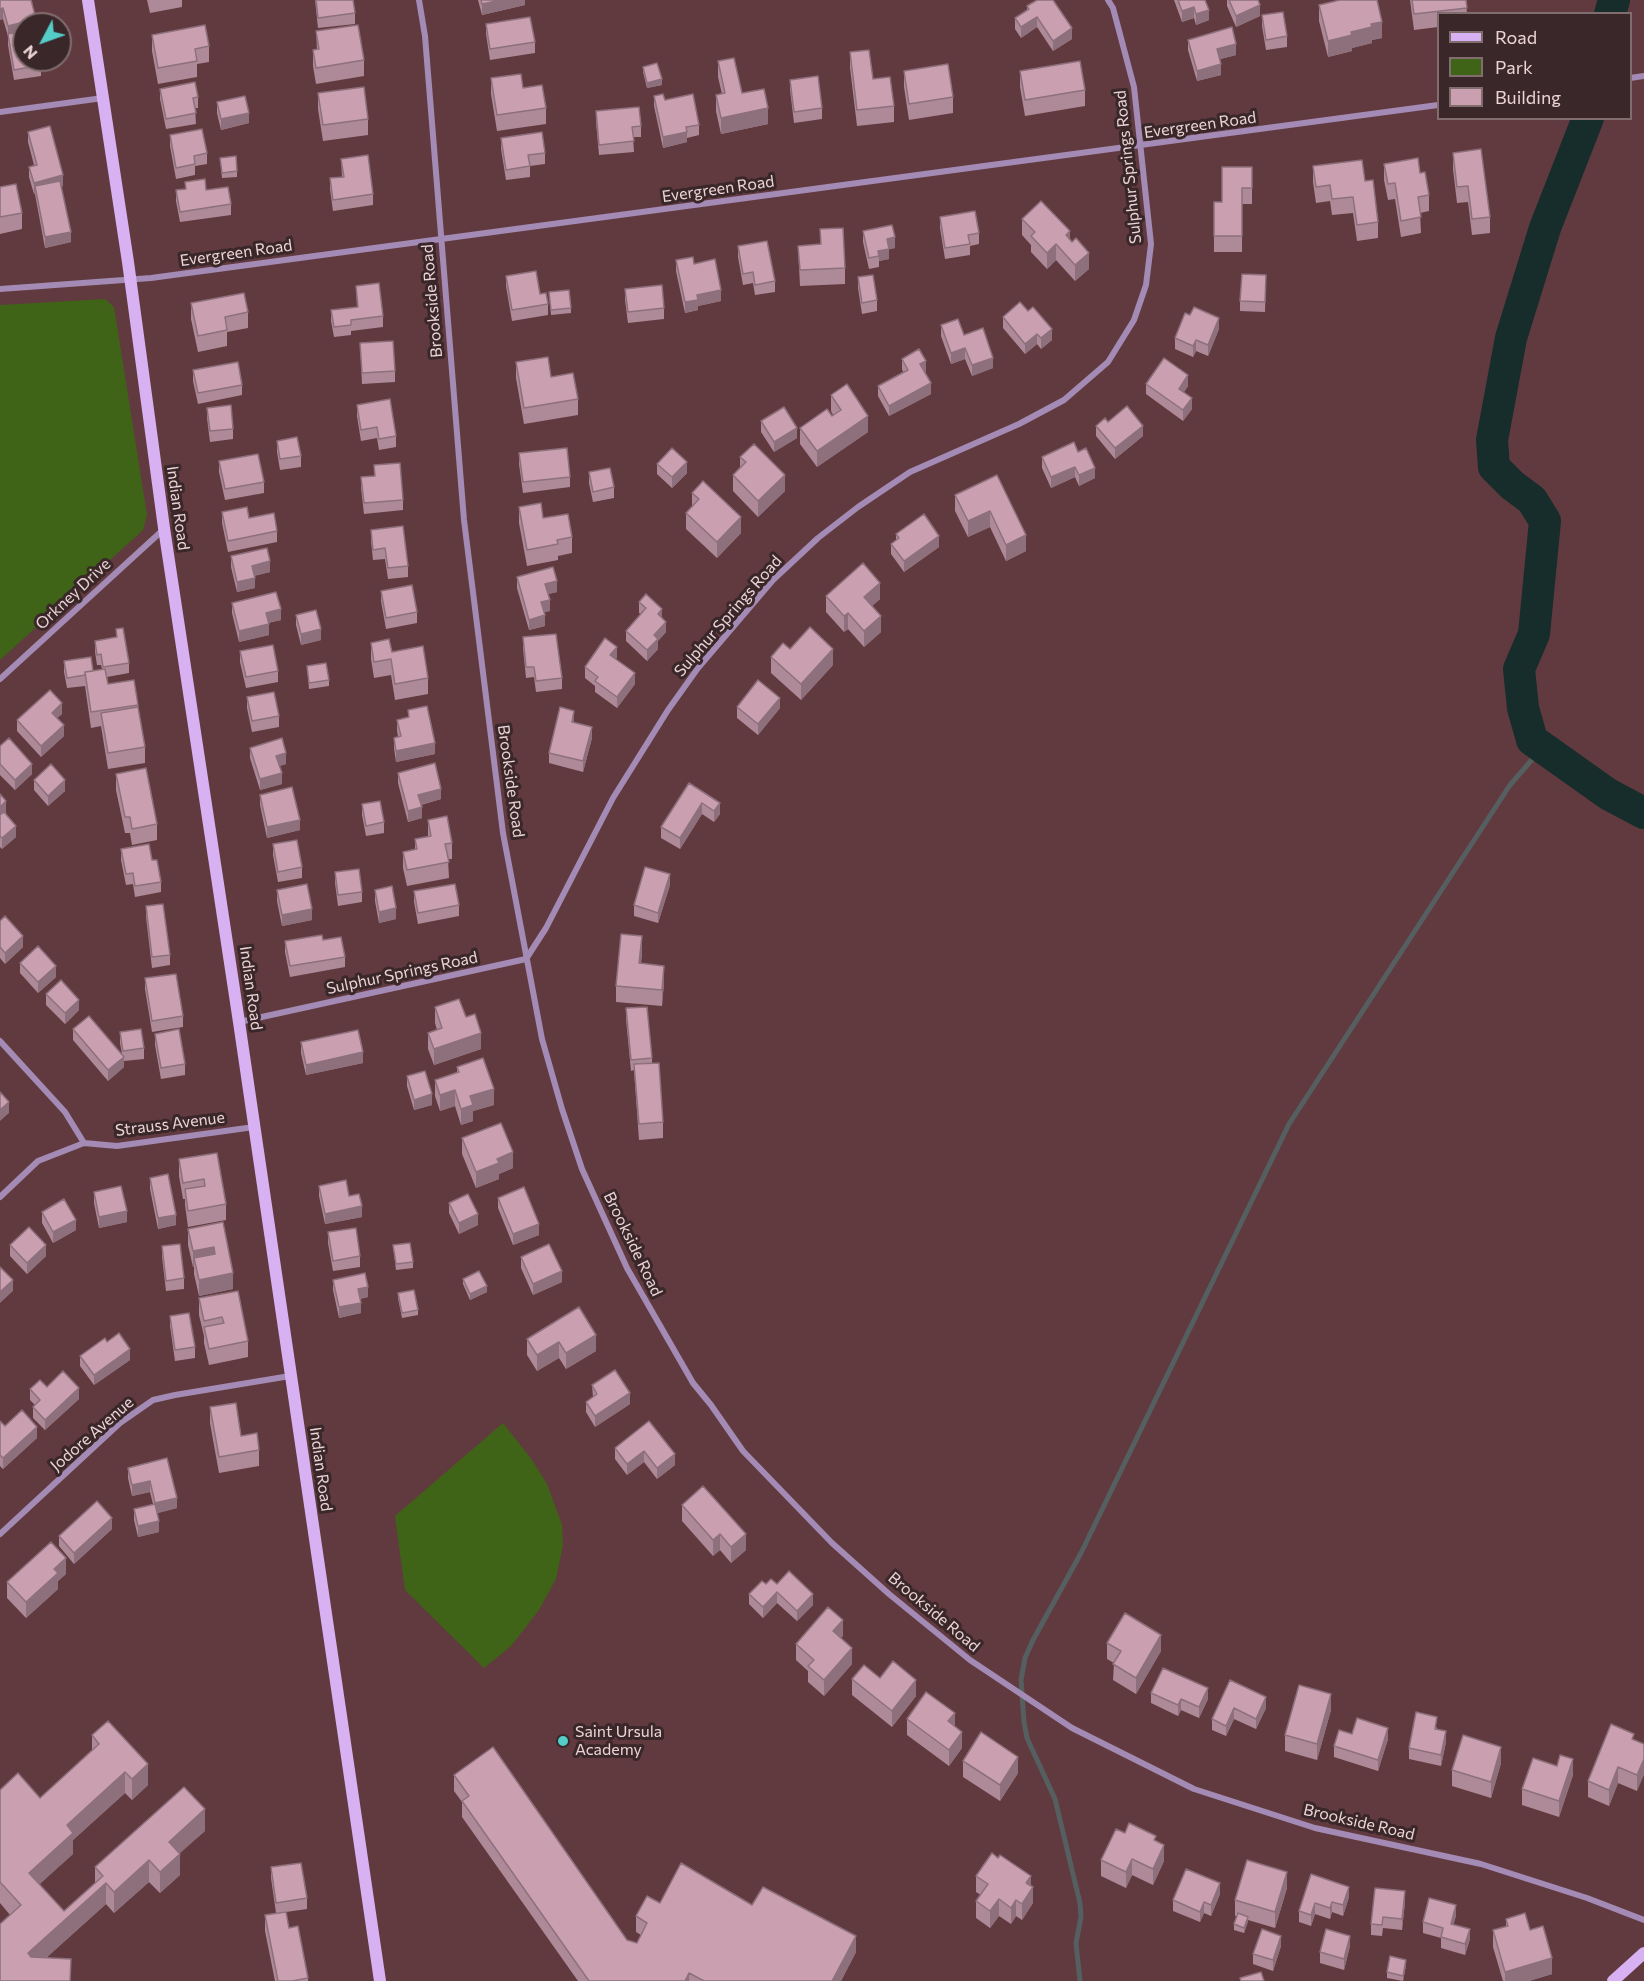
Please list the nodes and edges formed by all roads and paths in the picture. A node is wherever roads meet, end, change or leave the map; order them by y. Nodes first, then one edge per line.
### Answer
1 (88, 0) edge
2 (420, 0) edge
3 (1108, 0) edge
4 (102, 98) junction
5 (1437, 105) edge
6 (0, 112) edge
7 (1141, 147) junction
8 (440, 239) junction
9 (130, 280) junction
10 (0, 290) edge
11 (164, 528) junction
12 (0, 679) edge
13 (526, 959) junction
14 (239, 1022) junction
15 (0, 1041) edge
16 (254, 1127) junction
17 (84, 1143) junction
18 (0, 1197) edge
19 (290, 1376) junction
20 (0, 1534) edge
21 (1644, 1920) edge
22 (1644, 1953) edge
23 (380, 1981) edge
24 (1614, 1981) edge

1 - 4 street, Indian Road
2 - 8 street, Brookside Road
3 - 7 street, Sulphur Springs Road
4 - 6 street
4 - 9 street, Indian Road
5 - 7 street, Evergreen Road
7 - 8 street, Evergreen Road
7 - 13 street, Sulphur Springs Road
8 - 9 street, Evergreen Road
8 - 13 street, Brookside Road
9 - 10 street, Evergreen Road
9 - 11 street, Indian Road
11 - 12 street, Orkney Drive
11 - 14 street, Indian Road
13 - 14 street, Sulphur Springs Road
13 - 21 street, Brookside Road
14 - 16 street, Indian Road
15 - 17 street
16 - 17 street, Strauss Avenue
16 - 19 street, Indian Road
17 - 18 street, Strauss Avenue
19 - 20 street, Jodore Avenue
19 - 23 street, Indian Road
22 - 24 street

